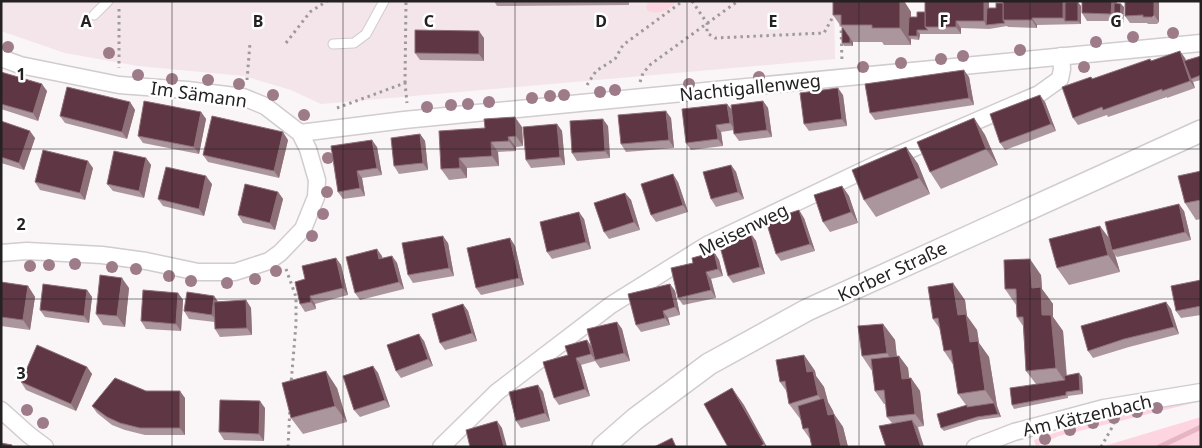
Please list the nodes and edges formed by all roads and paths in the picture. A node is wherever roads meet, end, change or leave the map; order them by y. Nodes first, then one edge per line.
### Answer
1 (108, 1) edge
2 (118, 1) edge
3 (327, 1) edge
4 (384, 1) edge
5 (406, 1) edge
6 (683, 1) edge
7 (692, 1) edge
8 (738, 1) edge
9 (837, 9) edge
10 (94, 15) dead end
11 (841, 19) edge
12 (707, 24) junction
13 (250, 43) dead end
14 (286, 43) dead end
15 (1201, 43) edge
16 (333, 44) dead end
17 (1061, 56) junction
18 (1, 58) edge
19 (842, 64) dead end
20 (247, 80) dead end
21 (405, 83) junction
22 (120, 85) junction
23 (586, 88) dead end
24 (640, 98) junction
25 (407, 103) dead end
26 (337, 108) dead end
27 (1201, 131) edge
28 (300, 133) junction
29 (1, 253) edge
30 (280, 254) junction
31 (291, 385) edge
32 (1201, 392) edge
33 (290, 402) edge
34 (1, 410) edge
35 (1114, 424) dead end
36 (1102, 446) edge
37 (45, 447) edge
38 (288, 447) edge
39 (441, 447) edge
40 (603, 447) edge
41 (975, 447) edge

1 - 10 lane
2 - 22 path
3 - 14 path
4 - 16 lane
5 - 21 path
6 - 23 path
7 - 12 path
8 - 12 path
9 - 12 path
11 - 19 path
12 - 24 path
13 - 20 path
15 - 17 street, Nachtigallenweg
17 - 24 street, Nachtigallenweg
17 - 39 street, Meisenweg
18 - 22 street, Im Sämann
21 - 25 path
21 - 26 path
22 - 28 street, Im Sämann
24 - 28 street, Nachtigallenweg
27 - 40 street, Korber Straße
28 - 30 street, Im Sämann
29 - 30 street, Im Sämann
30 - 31 path
32 - 41 street, Am Kätzenbach
33 - 38 path
34 - 37 street
35 - 36 path

